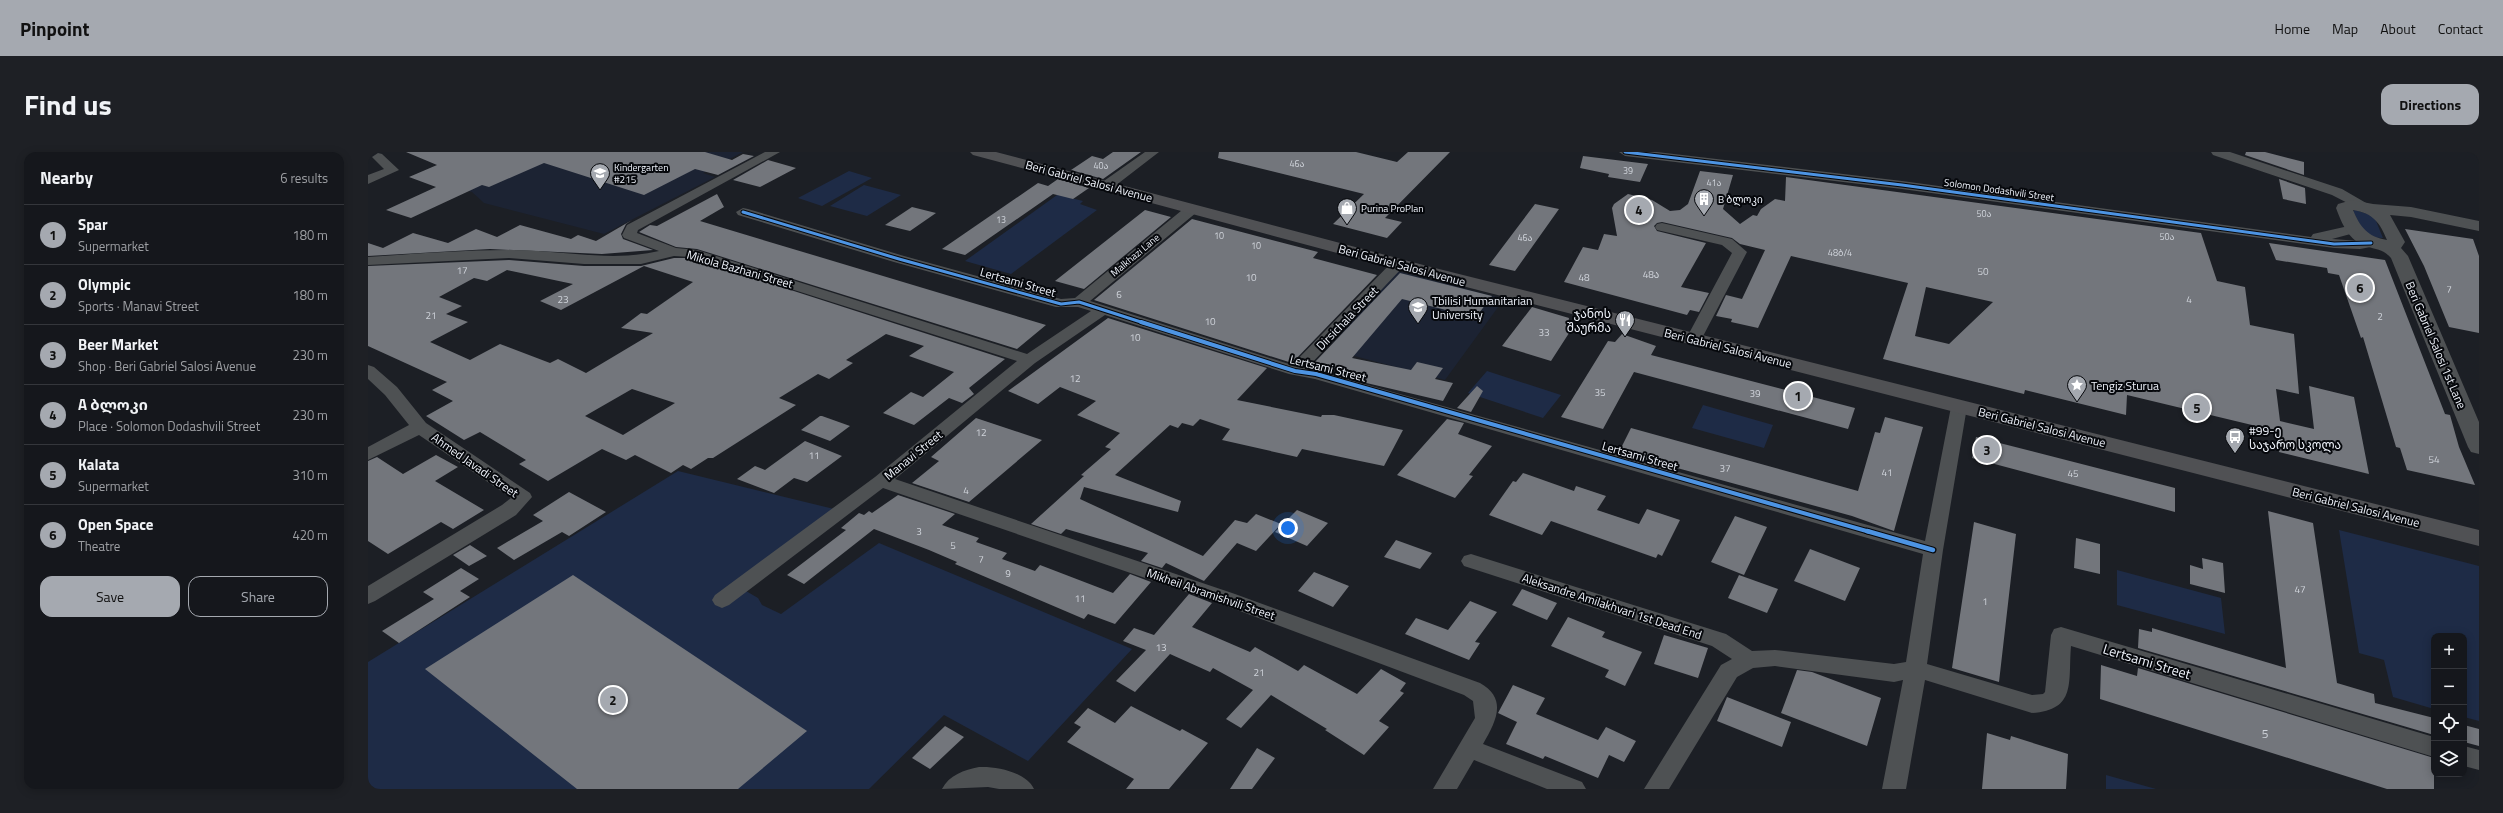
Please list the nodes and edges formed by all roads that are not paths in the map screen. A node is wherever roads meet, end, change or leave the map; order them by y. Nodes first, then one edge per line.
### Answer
1 (774, 152) edge
2 (978, 152) edge
3 (1153, 152) edge
4 (1625, 152) edge
5 (2217, 152) edge
6 (378, 157) dead end
7 (368, 180) edge
8 (2310, 183) junction
9 (1106, 186) junction
10 (1192, 208) junction
11 (2344, 208) junction
12 (2370, 208) junction
13 (744, 212) dead end
14 (1662, 227) dead end
15 (2479, 227) edge
16 (2353, 229) junction
17 (2300, 238) junction
18 (2384, 239) junction
19 (674, 252) junction
20 (368, 262) edge
21 (1398, 264) junction
22 (1079, 302) junction
23 (1102, 310) junction
24 (1694, 340) junction
25 (1029, 360) junction
26 (368, 370) edge
27 (1296, 371) junction
28 (1959, 407) junction
29 (420, 427) junction
30 (2479, 447) edge
31 (368, 454) edge
32 (882, 481) junction
33 (2479, 538) edge
34 (1933, 550) junction
35 (1471, 561) dead end
36 (368, 596) edge
37 (722, 600) dead end
38 (1749, 660) junction
39 (1916, 669) junction
40 (2431, 746) edge
41 (1468, 748) junction
42 (2467, 757) edge
43 (2479, 760) edge
44 (954, 789) edge
45 (1022, 789) edge
46 (1445, 789) edge
47 (1574, 789) edge
48 (1656, 789) edge
49 (1894, 789) edge

1 - 19 street
2 - 9 main road, Beri Gabriel Salosi Avenue
3 - 9 street
4 - 17 street, Solomon Dodashvili Street
5 - 8 street
6 - 7 street
8 - 11 street
8 - 12 street
9 - 10 main road, Beri Gabriel Salosi Avenue
10 - 21 main road, Beri Gabriel Salosi Avenue
10 - 22 street, Malkhazi Lane
11 - 12 street
11 - 16 street
12 - 15 street
12 - 18 street, Beri Gabriel Salosi 1st Lane
13 - 22 street, Lertsami Street
14 - 24 street
15 - 18 street
16 - 17 street, Solomon Dodashvili Street
16 - 18 street
17 - 18 street, Solomon Dodashvili Street
18 - 30 street, Beri Gabriel Salosi 1st Lane
19 - 20 street, Mikola Bazhani Street
19 - 25 street, Mikola Bazhani Street
21 - 24 main road, Beri Gabriel Salosi Avenue
21 - 27 street, Dirsichala Street
22 - 23 street, Lertsami Street
23 - 25 street, Manavi Street
23 - 27 street, Lertsami Street
24 - 28 main road, Beri Gabriel Salosi Avenue
25 - 32 street, Manavi Street
26 - 29 street, Ahmed Javadi Street
27 - 34 street, Lertsami Street
28 - 33 main road, Beri Gabriel Salosi Avenue
28 - 34 street
29 - 31 street
29 - 36 street, Ahmed Javadi Street
32 - 37 street, Manavi Street
32 - 41 street, Mikheil Abramishvili Street
34 - 39 street
35 - 38 street, Aleksandre Amilakhvari 1st Dead End
38 - 39 street
38 - 48 street
39 - 40 street, Lertsami Street
39 - 49 street
41 - 46 street
41 - 47 street
42 - 43 street
44 - 45 street

